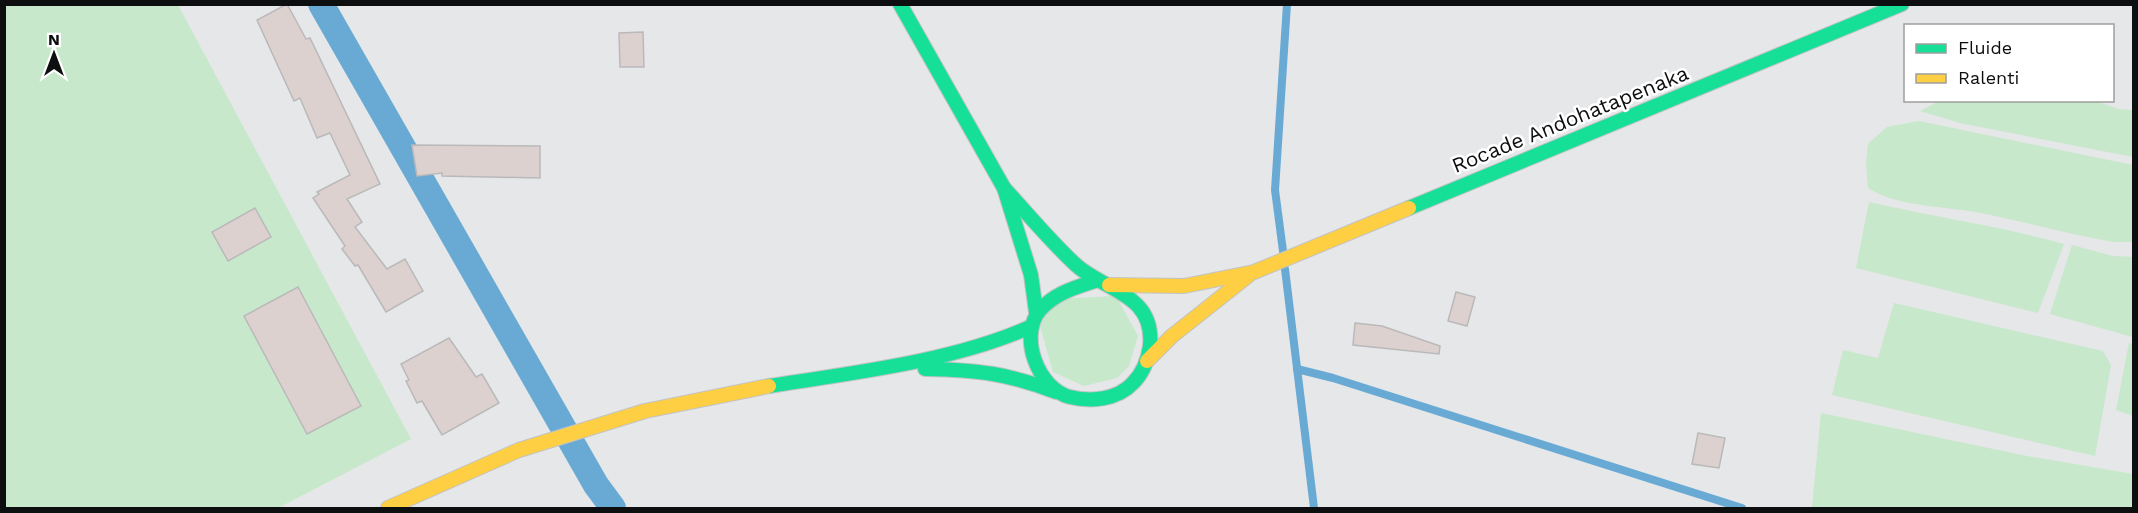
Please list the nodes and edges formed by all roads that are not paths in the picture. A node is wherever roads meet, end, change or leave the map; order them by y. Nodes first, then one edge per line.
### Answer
1 (900, 4) edge
2 (1902, 4) edge
3 (1004, 188) junction
4 (1260, 269) junction
5 (1095, 281) junction
6 (1109, 285) junction
7 (1034, 319) junction
8 (1147, 361) junction
9 (887, 367) junction
10 (1060, 393) junction
11 (388, 508) edge

1 - 3 main road
2 - 4 main road, Rocade Andohatapenaka
3 - 5 main road
3 - 7 main road
4 - 6 main road
4 - 8 main road
5 - 6 main road
5 - 7 main road
6 - 8 main road
7 - 9 main road
7 - 10 main road
8 - 10 main road
9 - 10 main road
9 - 11 main road

